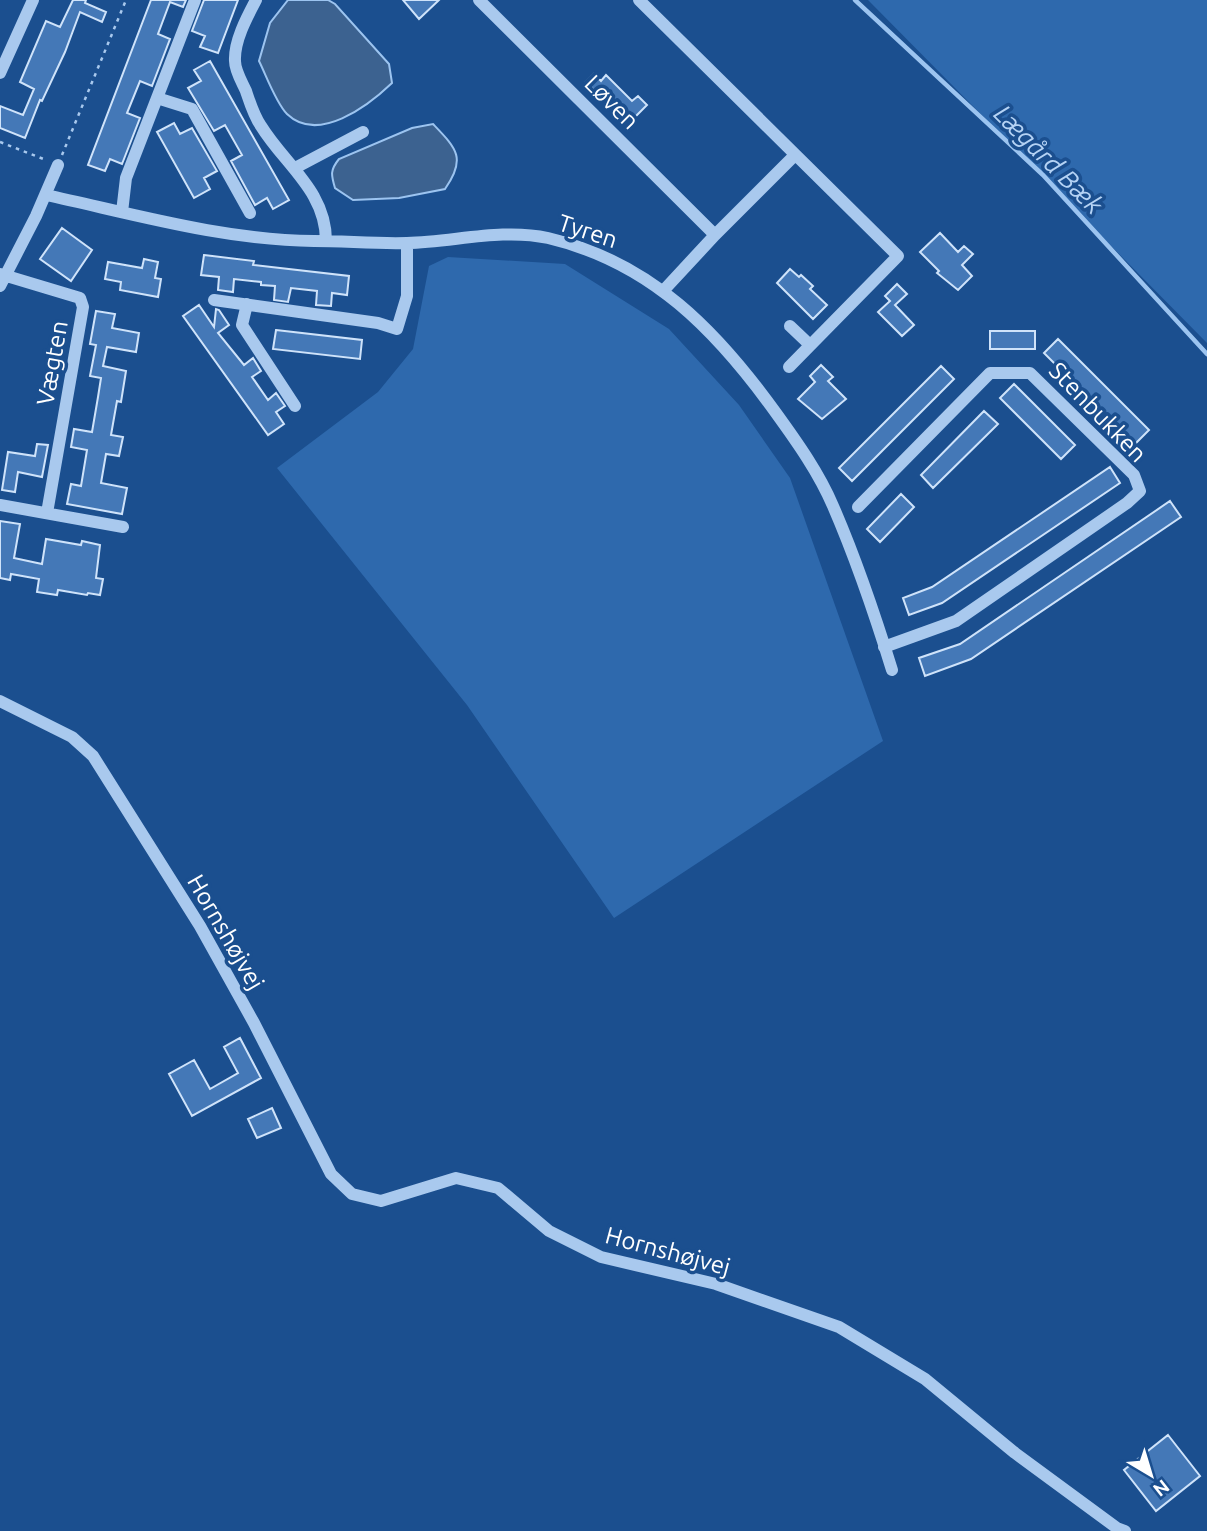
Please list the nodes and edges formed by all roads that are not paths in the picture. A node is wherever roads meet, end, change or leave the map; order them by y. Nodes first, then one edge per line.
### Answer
1 (33, 0) edge
2 (195, 0) edge
3 (256, 0) edge
4 (480, 0) edge
5 (639, 0) edge
6 (0, 73) edge
7 (157, 98) junction
8 (363, 132) dead end
9 (795, 155) junction
10 (58, 165) road end
11 (295, 168) junction
12 (46, 195) junction
13 (122, 212) junction
14 (250, 213) dead end
15 (715, 234) junction
16 (326, 241) junction
17 (407, 243) junction
18 (2, 279) edge
19 (664, 290) junction
20 (214, 300) dead end
21 (247, 304) junction
22 (790, 326) dead end
23 (810, 345) junction
24 (789, 366) dead end
25 (295, 405) dead end
26 (0, 505) edge
27 (858, 508) dead end
28 (47, 513) junction
29 (123, 527) dead end
30 (884, 647) junction
31 (892, 670) dead end
32 (0, 701) edge
33 (1125, 1531) edge

1 - 6 street
2 - 7 street
3 - 11 street
4 - 15 street, Løven
5 - 9 street
7 - 13 street
7 - 14 street
8 - 11 street
9 - 15 street
9 - 23 street
10 - 12 street
11 - 16 street
12 - 13 street, Tyren
12 - 18 street
13 - 16 street, Tyren
15 - 19 street
16 - 17 street, Tyren
17 - 19 street, Tyren
17 - 21 street
18 - 28 street, Vægten
19 - 30 street, Tyren
20 - 21 street
21 - 25 street
22 - 23 street
23 - 24 street
26 - 28 street
27 - 30 street, Stenbukken
28 - 29 street
30 - 31 street, Tyren
32 - 33 street, Hornshøjvej

